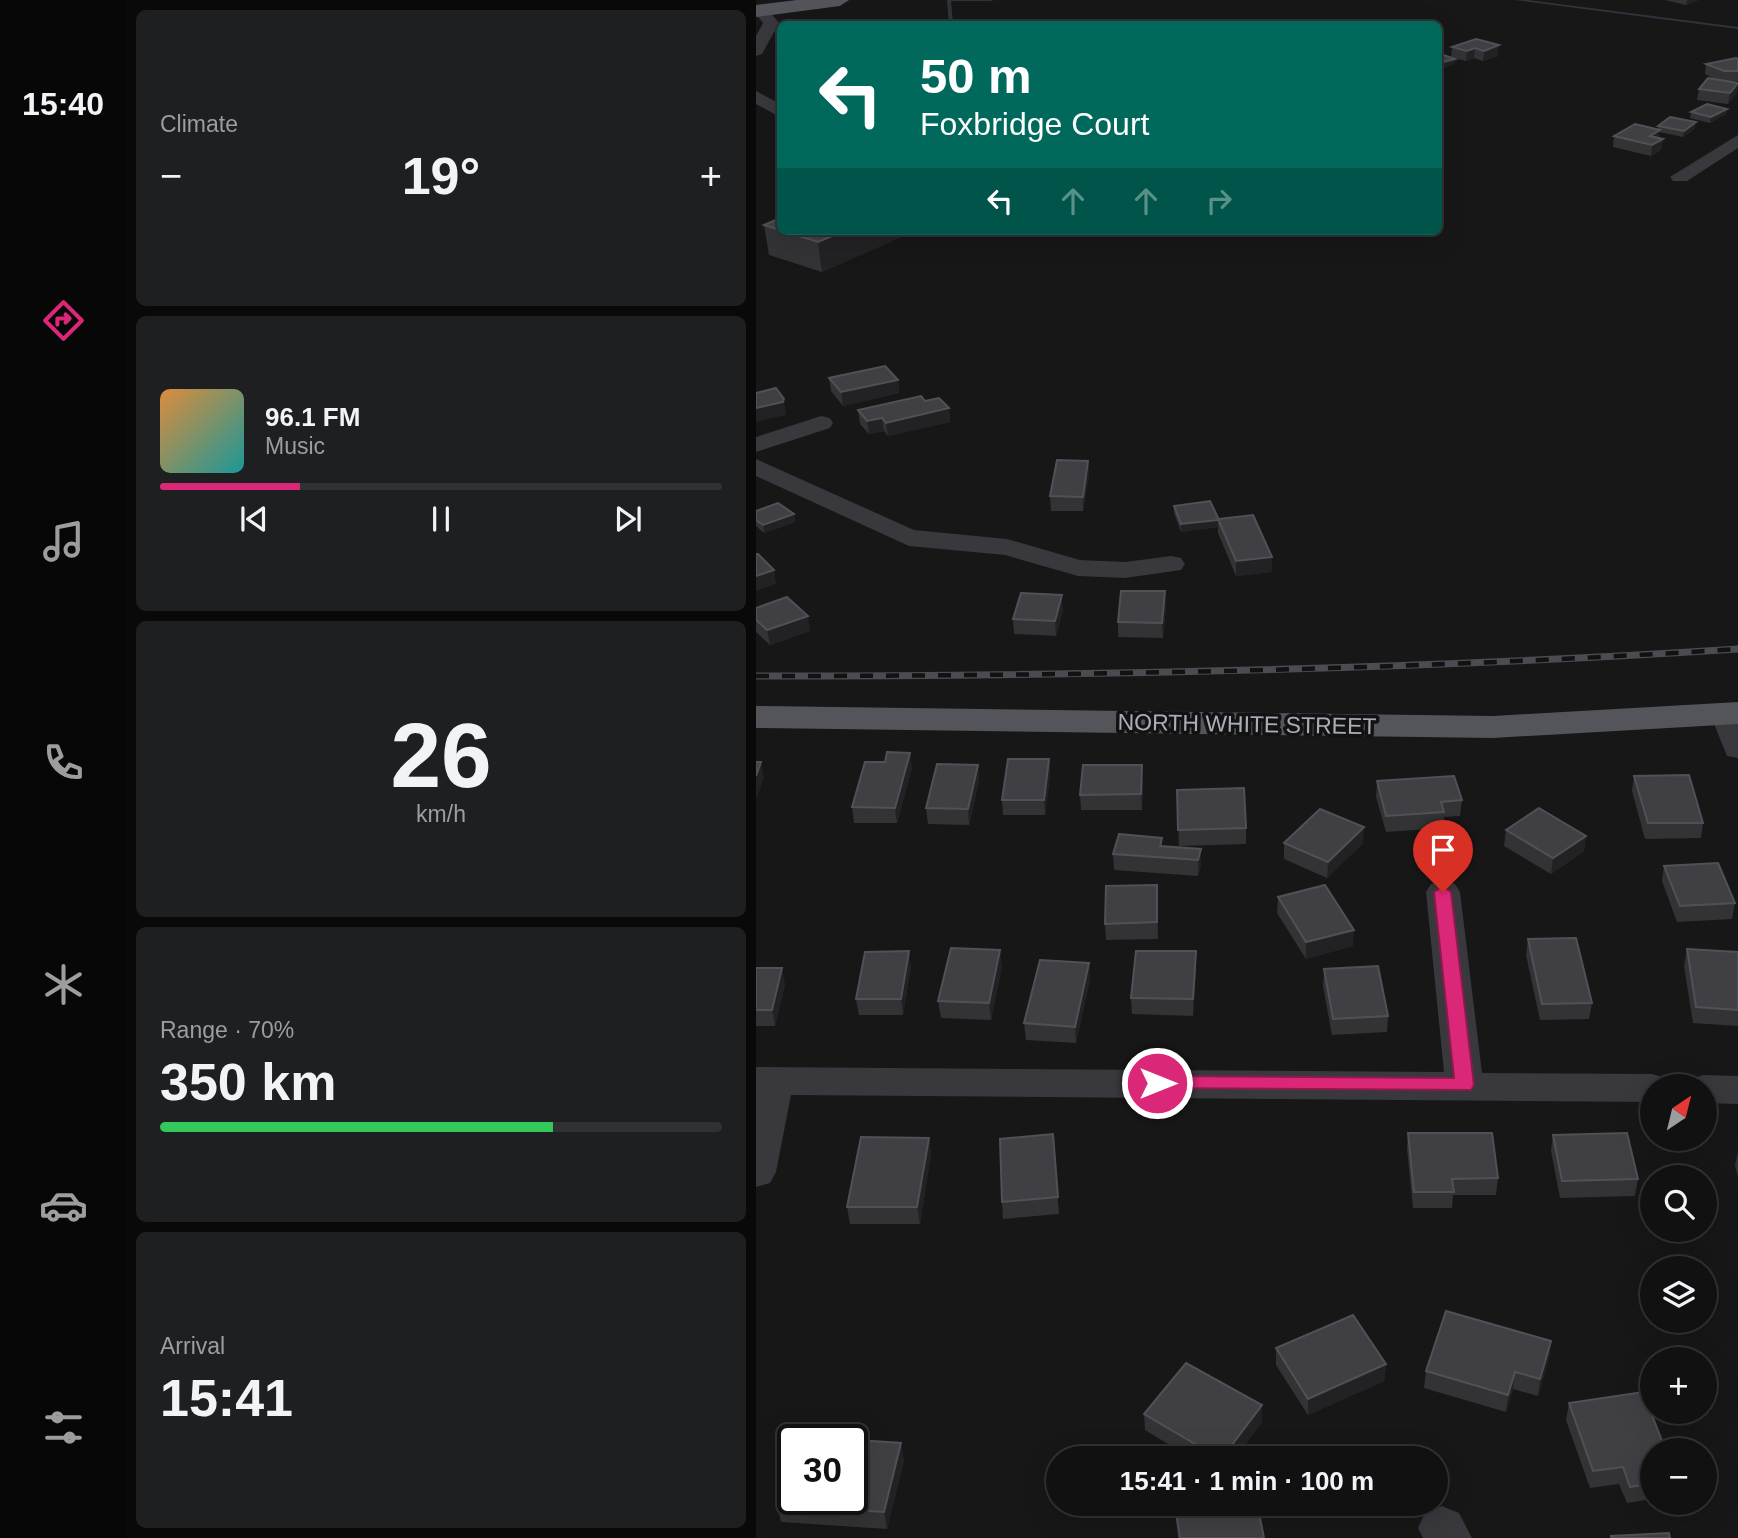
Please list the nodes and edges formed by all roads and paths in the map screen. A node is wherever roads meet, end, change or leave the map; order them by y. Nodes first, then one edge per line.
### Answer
1 (840, 0) edge
2 (759, 11) edge
3 (756, 51) edge
4 (756, 96) edge
5 (777, 110) edge
6 (1738, 140) edge
7 (1680, 177) dead end
8 (821, 423) dead end
9 (756, 444) edge
10 (756, 467) edge
11 (1171, 564) dead end
12 (1731, 714) edge
13 (756, 718) edge
14 (1738, 749) edge
15 (1443, 892) dead end
16 (765, 1082) edge
17 (1464, 1085) junction
18 (1640, 1088) edge
19 (1717, 1089) edge
20 (1738, 1090) edge
21 (756, 1172) edge

1 - 2 main road
2 - 3 street
4 - 5 street
6 - 7 street
8 - 9 street
10 - 11 street
12 - 13 main road, NORTH WHITE STREET
12 - 14 street
15 - 17 street
16 - 17 street
16 - 21 street
17 - 18 street
19 - 20 street

